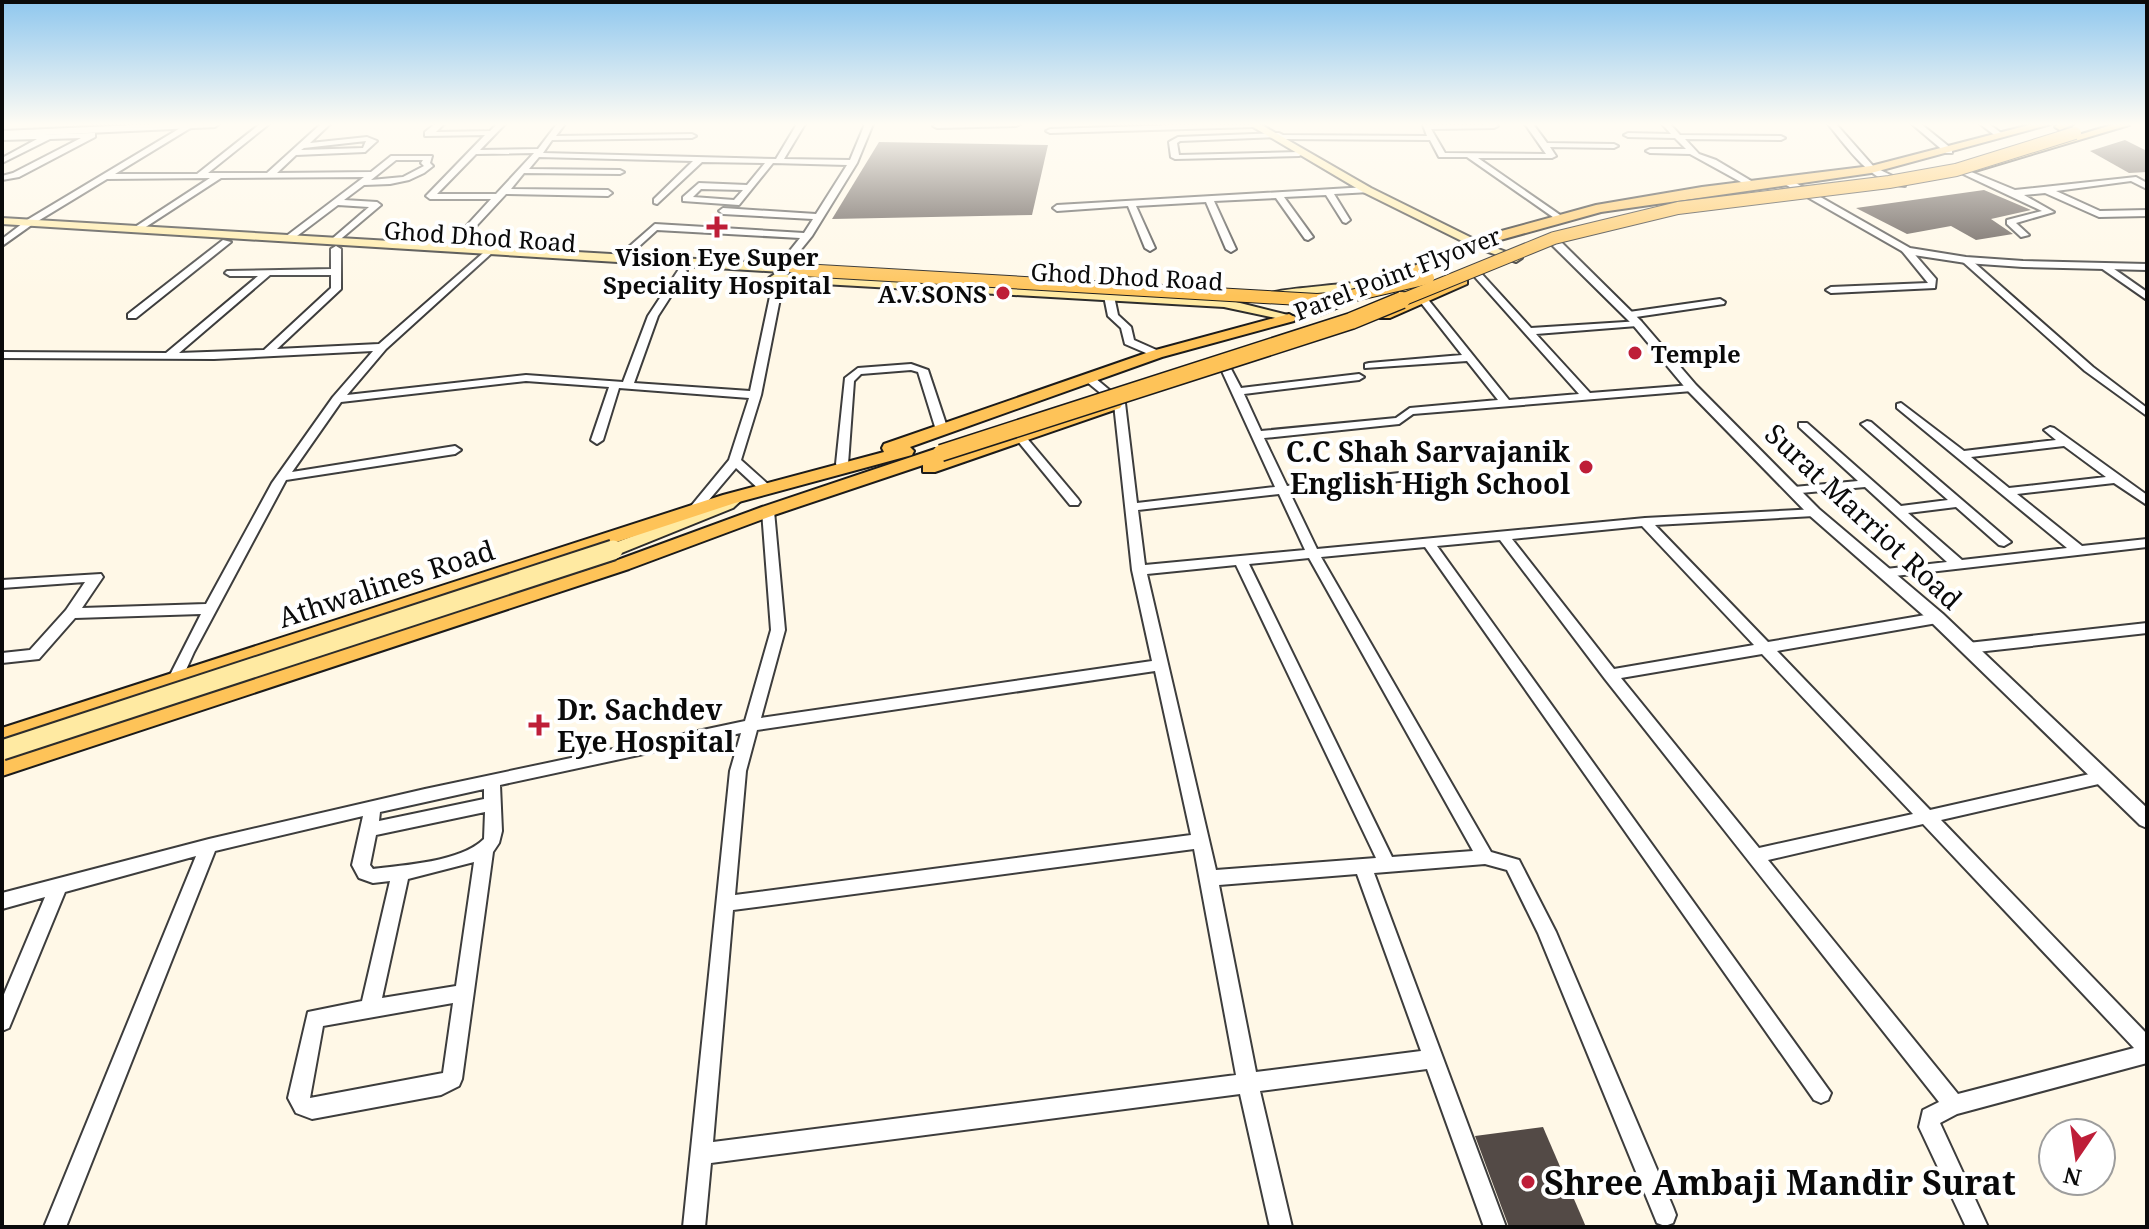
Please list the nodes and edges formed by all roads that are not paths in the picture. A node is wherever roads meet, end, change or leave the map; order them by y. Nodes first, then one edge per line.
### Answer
1 (101, 181) edge
2 (211, 181) edge
3 (389, 181) edge
4 (445, 181) edge
5 (512, 181) edge
6 (677, 181) edge
7 (732, 181) edge
8 (754, 181) edge
9 (841, 181) edge
10 (1351, 181) edge
11 (1366, 181) edge
12 (1506, 181) edge
13 (1745, 181) edge
14 (1772, 181) edge
15 (1786, 181) edge
16 (1822, 181) edge
17 (1873, 181) edge
18 (1897, 181) edge
19 (1915, 181) edge
20 (1988, 181) edge
21 (2124, 181) edge
22 (363, 182) joint
23 (1750, 184) junction
24 (1902, 184) junction
25 (751, 185) junction
26 (1367, 190) junction
27 (2046, 190) junction
28 (1328, 192) junction
29 (608, 193) dead end
30 (2014, 193) junction
31 (500, 194) junction
32 (1278, 195) junction
33 (1810, 195) junction
34 (1209, 199) junction
35 (657, 201) dead end
36 (337, 202) junction
37 (1131, 204) junction
38 (1057, 208) dead end
39 (679, 209) dead end
40 (2147, 213) edge
41 (818, 217) junction
42 (1560, 219) junction
43 (1346, 220) dead end
44 (2, 221) edge
45 (27, 226) junction
46 (2, 228) edge
47 (138, 229) junction
48 (2024, 235) dead end
49 (807, 236) junction
50 (290, 237) junction
51 (1308, 237) dead end
52 (226, 242) junction
53 (1482, 242) junction
54 (1555, 242) junction
55 (2, 243) edge
56 (336, 245) junction
57 (451, 248) junction
58 (1150, 248) dead end
59 (1231, 249) dead end
60 (1907, 251) junction
61 (486, 254) junction
62 (1516, 258) junction
63 (620, 259) junction
64 (1966, 260) junction
65 (2104, 266) junction
66 (2146, 267) edge
67 (682, 271) junction
68 (787, 271) junction
69 (268, 272) junction
70 (337, 272) junction
71 (230, 273) dead end
72 (1477, 274) junction
73 (1428, 278) junction
74 (1385, 284) junction
75 (1831, 290) dead end
76 (1109, 296) junction
77 (1428, 297) junction
78 (2147, 297) edge
79 (1720, 302) dead end
80 (1233, 304) junction
81 (1315, 311) junction
82 (132, 316) dead end
83 (1289, 317) junction
84 (1633, 319) junction
85 (1341, 330) junction
86 (1529, 331) junction
87 (1319, 337) junction
88 (382, 347) junction
89 (267, 353) junction
90 (1157, 354) junction
91 (2, 355) edge
92 (170, 355) junction
93 (1470, 358) junction
94 (1369, 366) dead end
95 (1226, 369) junction
96 (1359, 377) dead end
97 (1091, 380) junction
98 (621, 386) junction
99 (1692, 388) junction
100 (1236, 392) junction
101 (755, 395) junction
102 (1587, 396) junction
103 (337, 399) junction
104 (1119, 403) junction
105 (1506, 403) junction
106 (1901, 406) dead end
107 (2147, 413) edge
108 (1867, 424) dead end
109 (1803, 425) dead end
110 (2050, 430) dead end
111 (1257, 435) junction
112 (1021, 438) junction
113 (597, 440) dead end
114 (939, 442) junction
115 (2065, 442) junction
116 (455, 450) dead end
117 (1961, 455) junction
118 (735, 461) junction
119 (842, 464) junction
120 (1408, 476) dead end
121 (282, 477) junction
122 (2117, 479) junction
123 (1869, 483) junction
124 (788, 484) junction
125 (766, 489) junction
126 (1282, 490) junction
127 (828, 491) junction
128 (1794, 491) junction
129 (2007, 492) junction
130 (737, 497) junction
131 (2147, 501) edge
132 (1074, 502) dead end
133 (1959, 503) junction
134 (1131, 507) junction
135 (1899, 510) junction
136 (693, 511) junction
137 (768, 511) junction
138 (1814, 512) junction
139 (1645, 522) junction
140 (1502, 534) junction
141 (1427, 541) junction
142 (2004, 542) dead end
143 (2147, 543) edge
144 (2079, 551) junction
145 (1312, 552) junction
146 (1241, 561) junction
147 (1959, 565) junction
148 (1139, 570) junction
149 (1886, 573) junction
150 (2, 584) edge
151 (210, 609) junction
152 (71, 613) junction
153 (1937, 618) junction
154 (2147, 628) edge
155 (1765, 647) junction
156 (1968, 648) junction
157 (2, 658) edge
158 (1160, 665) junction
159 (1610, 675) junction
160 (174, 681) junction
161 (176, 711) junction
162 (751, 725) junction
163 (2, 736) edge
164 (74, 744) junction
165 (2, 750) edge
166 (2, 767) edge
167 (2, 775) edge
168 (2103, 777) junction
169 (491, 780) junction
170 (491, 804) junction
171 (373, 808) junction
172 (1926, 817) junction
173 (2147, 820) edge
174 (368, 830) junction
175 (1200, 841) junction
176 (209, 846) junction
177 (485, 849) junction
178 (1755, 856) junction
179 (1485, 857) junction
180 (1388, 866) junction
181 (1364, 868) junction
182 (401, 873) junction
183 (1209, 878) junction
184 (58, 887) junction
185 (2, 901) edge
186 (725, 904) junction
187 (464, 993) junction
188 (370, 1009) junction
189 (2, 1022) edge
190 (2147, 1051) edge
191 (1433, 1059) junction
192 (1248, 1083) junction
193 (1821, 1093) dead end
194 (1954, 1105) junction
195 (701, 1154) junction
196 (1665, 1215) dead end
197 (55, 1227) edge
198 (694, 1227) edge
199 (1281, 1227) edge
200 (1495, 1227) edge
201 (1977, 1227) edge

1 - 45 street
2 - 47 street
3 - 22 street
4 - 31 street
5 - 31 street
6 - 35 street
7 - 25 street
8 - 25 street
9 - 41 street
10 - 26 main road
11 - 53 main road
12 - 42 street
13 - 23 street
14 - 23 main road
15 - 33 street
16 - 73 main road, Parel Point Flyover, bridge
17 - 114 main road, Parel Point Flyover, bridge
18 - 24 street
19 - 24 main road
20 - 30 street
21 - 27 street
22 - 36 street
23 - 42 main road
24 - 33 main road
25 - 25 street
26 - 28 street
26 - 53 main road
27 - 30 street
27 - 40 street
28 - 32 street
28 - 43 street
29 - 31 street
30 - 48 street
31 - 57 street
32 - 34 street
32 - 51 street
33 - 54 main road
33 - 60 street
34 - 37 street
34 - 59 street
36 - 50 street
36 - 56 street
37 - 38 street
37 - 58 street
39 - 41 street
41 - 49 street
42 - 53 main road
44 - 45 main road
45 - 46 main road, Ghod Dhod Road
45 - 47 main road
45 - 52 main road, Ghod Dhod Road
45 - 55 street
47 - 50 main road
49 - 63 street
49 - 68 street
50 - 56 main road
52 - 56 main road, Ghod Dhod Road
52 - 82 street
53 - 62 main road
53 - 74 main road
54 - 62 main road
54 - 84 street, Surat Marriot Road
56 - 57 main road
56 - 61 main road, Ghod Dhod Road
56 - 70 street
57 - 61 main road
60 - 64 street
60 - 75 street
61 - 63 main road
61 - 67 main road, Ghod Dhod Road
61 - 88 street
62 - 72 main road
63 - 68 main road
64 - 65 street
64 - 107 street
65 - 66 street
65 - 78 street
67 - 68 main road, Ghod Dhod Road
67 - 98 street
68 - 73 main road, bridge
68 - 74 main road, Ghod Dhod Road
68 - 76 main road, Ghod Dhod Road
68 - 101 street
69 - 70 street
69 - 71 street
69 - 92 street
70 - 89 street
72 - 77 main road
72 - 86 street
73 - 114 main road, Parel Point Flyover, bridge
74 - 77 main road, Ghod Dhod Road
74 - 81 main road
76 - 80 main road, Ghod Dhod Road
76 - 90 street
77 - 85 main road
77 - 93 street
79 - 84 street
80 - 81 main road
80 - 83 main road, Ghod Dhod Road
81 - 83 main road
81 - 85 main road
83 - 87 main road
83 - 90 main road
84 - 86 street
84 - 99 street, Surat Marriot Road
85 - 87 main road
86 - 102 street
87 - 95 main road
88 - 89 street
88 - 103 street
89 - 92 street
90 - 97 main road
91 - 92 street
93 - 94 street
93 - 105 street
95 - 100 street
95 - 104 main road
96 - 100 street
97 - 104 street
97 - 114 main road
98 - 101 street
98 - 103 street
98 - 113 street
99 - 102 street
99 - 128 street, Surat Marriot Road
100 - 111 street
101 - 118 street
102 - 105 street
103 - 121 street
104 - 112 main road
104 - 134 street
105 - 111 street
106 - 117 street
108 - 133 street
109 - 123 street
110 - 115 street
111 - 126 street
112 - 127 main road
112 - 132 street
114 - 119 main road
114 - 119 street
114 - 124 main road, Parel Point Flyover
114 - 127 main road, Parel Point Flyover
115 - 117 street
115 - 122 street
116 - 121 street
117 - 129 street
118 - 125 street
118 - 136 street
119 - 124 main road
120 - 126 street
121 - 151 street
122 - 129 street
122 - 131 street
123 - 128 street
123 - 135 street
124 - 125 main road, Athwalines Road
125 - 130 main road, Athwalines Road
126 - 134 street
126 - 145 street
127 - 137 main road, Parel Point Flyover
128 - 138 street, Surat Marriot Road
129 - 144 street
130 - 136 main road, Athwalines Road
130 - 165 main road, bridge
133 - 135 street
133 - 142 street
134 - 148 street
135 - 147 street
136 - 160 main road, Athwalines Road
137 - 161 main road, Athwalines Road
137 - 162 street
138 - 139 street
138 - 149 street, Surat Marriot Road
139 - 140 street
139 - 155 street
140 - 141 street
140 - 159 street
141 - 145 street
141 - 193 street
143 - 144 street
144 - 147 street
145 - 146 street
145 - 179 street
146 - 148 street
146 - 180 street
147 - 149 street
148 - 158 street
149 - 153 street, Surat Marriot Road
150 - 152 street
151 - 152 street
151 - 160 street
152 - 157 street
153 - 155 street
153 - 156 street, Surat Marriot Road
154 - 156 street
155 - 159 street
155 - 172 street
156 - 168 street, Surat Marriot Road
158 - 162 street
158 - 175 street
159 - 178 street
160 - 161 street
160 - 163 main road, Athwalines Road
161 - 164 main road, Athwalines Road
162 - 169 street
162 - 186 street
164 - 166 main road, Athwalines Road
164 - 167 main road
168 - 172 street
168 - 173 street, Surat Marriot Road
169 - 170 street
169 - 171 street
170 - 174 street
170 - 177 street
171 - 174 street
171 - 176 street
172 - 178 street
172 - 190 street
174 - 182 street
175 - 183 street
175 - 186 street
176 - 184 street
176 - 197 street
177 - 182 street
177 - 187 street
178 - 194 street
179 - 180 street
179 - 196 street
180 - 181 street
181 - 183 street
181 - 191 street
182 - 188 street
183 - 192 street
184 - 185 street
184 - 189 street
186 - 195 street
187 - 188 street
187 - 188 street
190 - 194 street
191 - 192 street
191 - 200 street
192 - 195 street
192 - 199 street
194 - 201 street
195 - 198 street

